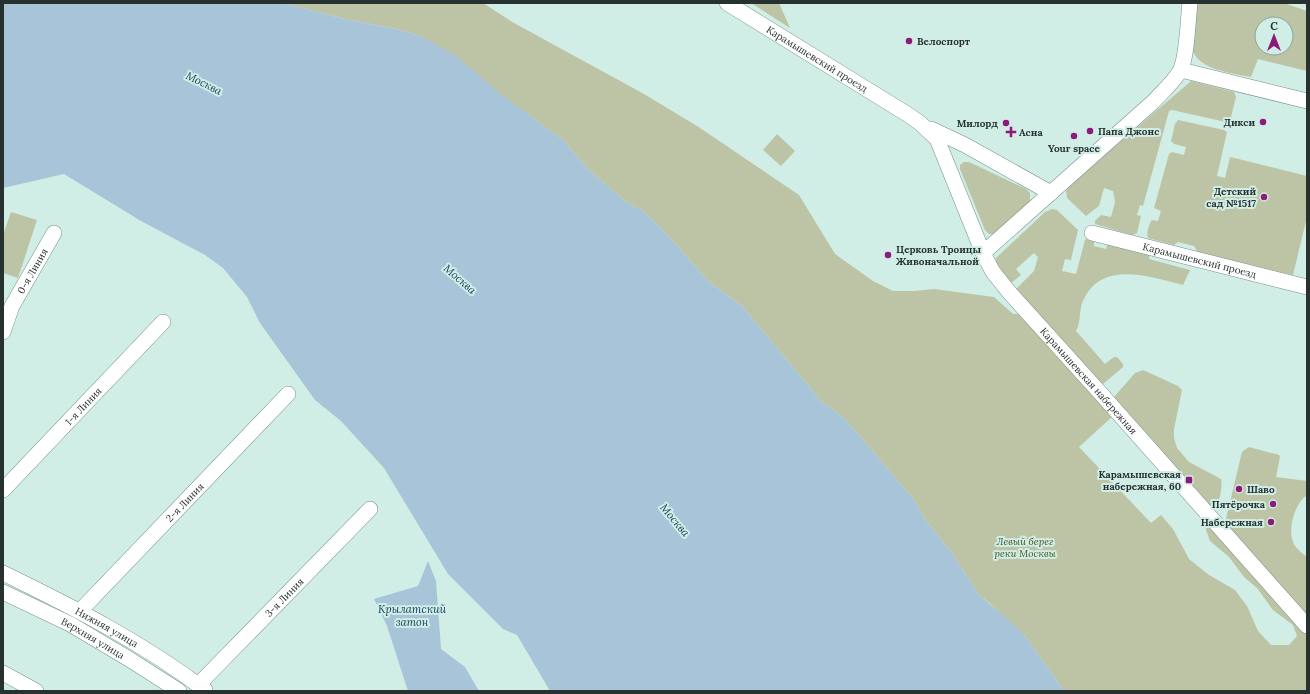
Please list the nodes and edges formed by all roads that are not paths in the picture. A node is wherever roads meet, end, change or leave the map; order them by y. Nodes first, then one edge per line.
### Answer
1 (727, 3) edge
2 (1190, 3) edge
3 (1181, 70) junction
4 (1307, 101) edge
5 (907, 114) joint
6 (922, 125) junction
7 (969, 148) junction
8 (944, 154) junction
9 (1051, 193) junction
10 (54, 233) dead end
11 (1092, 233) dead end
12 (983, 253) junction
13 (1307, 287) edge
14 (163, 322) dead end
15 (3, 332) edge
16 (288, 394) dead end
17 (3, 490) edge
18 (370, 509) dead end
19 (3, 573) edge
20 (3, 592) edge
21 (80, 610) junction
22 (1307, 626) edge
23 (3, 673) edge
24 (202, 688) edge
25 (36, 691) edge
26 (178, 691) edge

1 - 5 street, Карамышевский проезд
2 - 3 street
3 - 4 street
3 - 9 street
5 - 6 street, Карамышевская набережная
6 - 7 street
6 - 8 street, Карамышевская набережная
7 - 8 street
7 - 9 street
8 - 12 street, Карамышевская набережная
9 - 12 street
10 - 15 street, 0-я Линия
11 - 13 street, Карамышевский проезд
12 - 22 street, Карамышевская набережная
14 - 17 street, 1-я Линия
16 - 21 street, 2-я Линия
18 - 24 street, 3-я Линия
19 - 21 street, Нижняя улица
20 - 26 street, Верхняя улица
21 - 24 street, Нижняя улица
23 - 25 street

